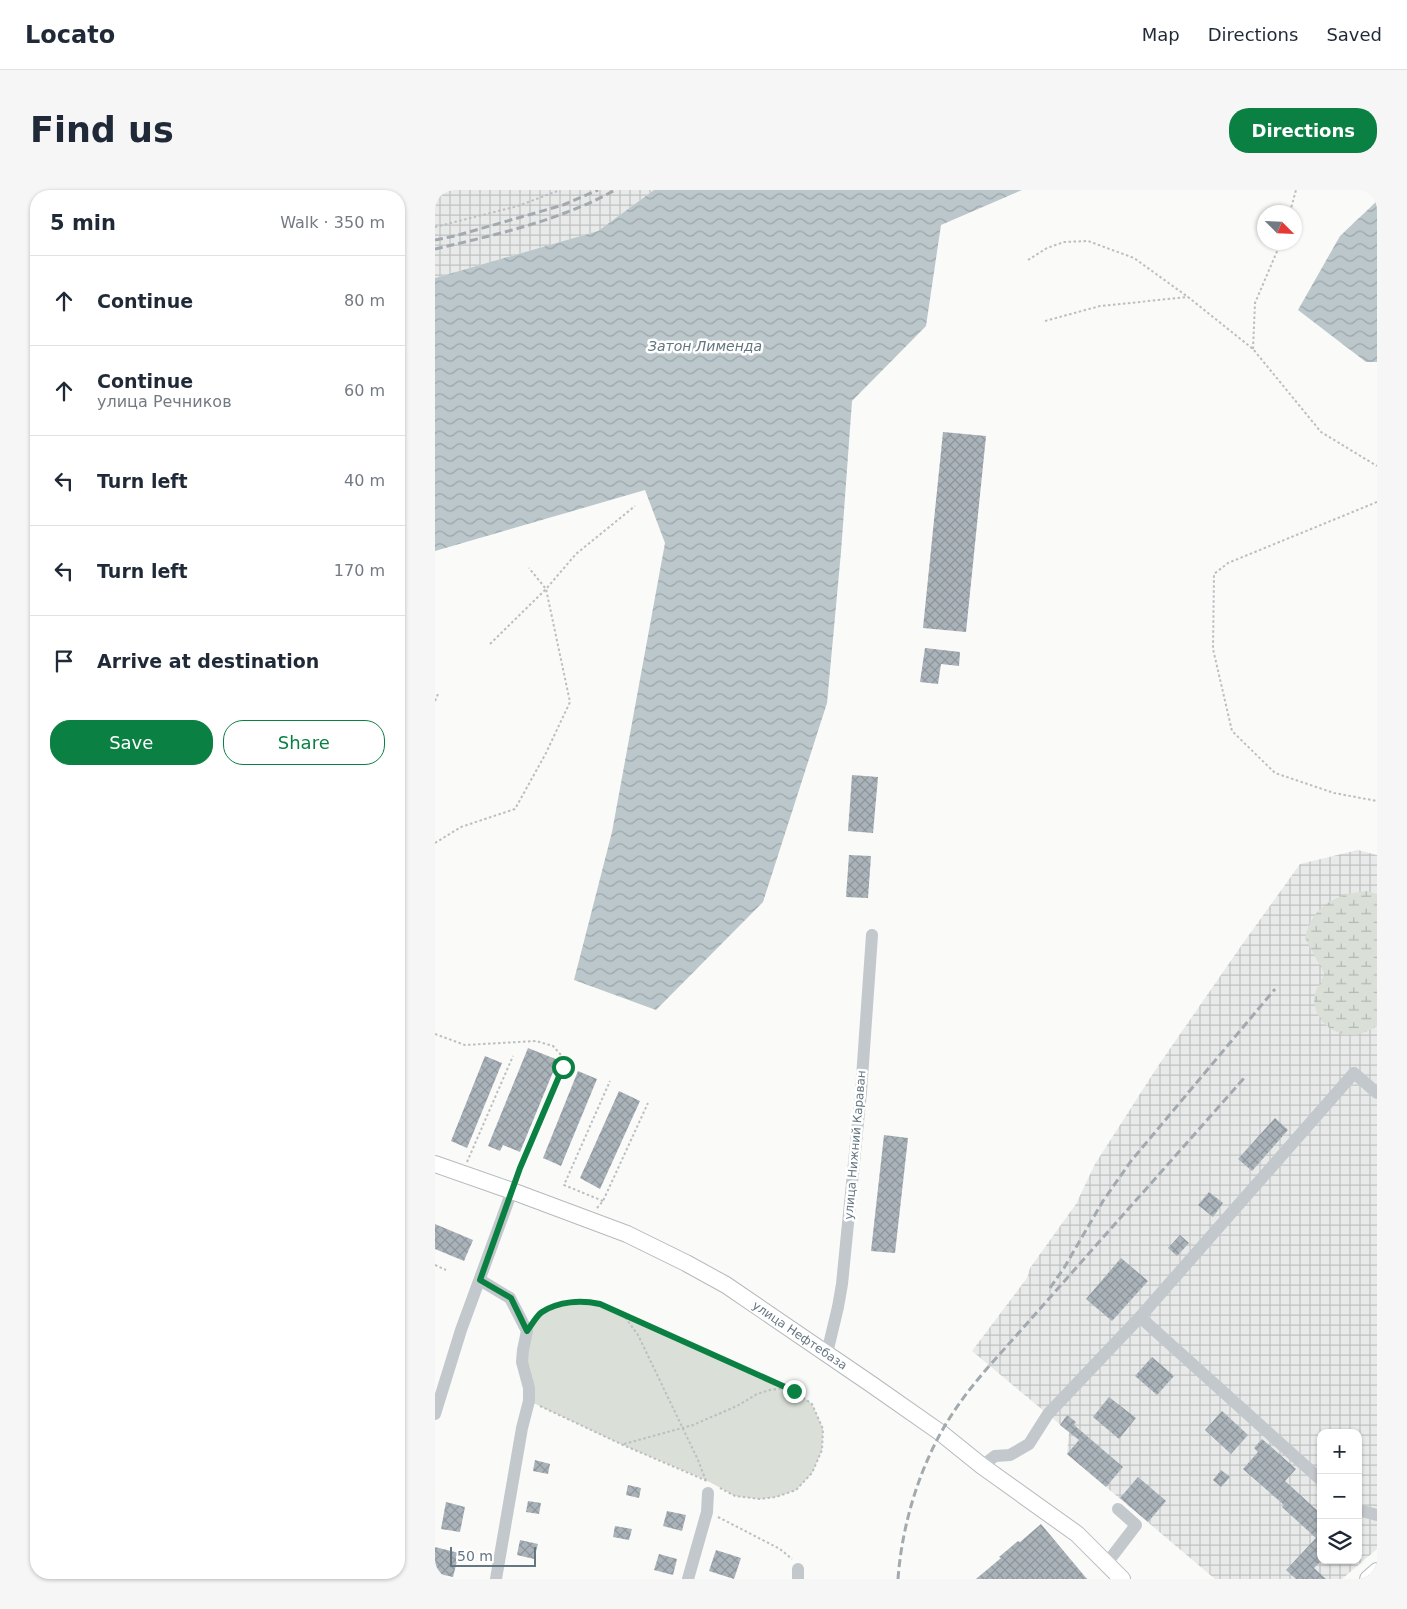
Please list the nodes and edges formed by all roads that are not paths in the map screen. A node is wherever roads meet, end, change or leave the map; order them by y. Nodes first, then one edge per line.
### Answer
1 (872, 935) dead end
2 (1377, 1093) edge
3 (435, 1164) edge
4 (512, 1191) junction
5 (480, 1280) junction
6 (1140, 1317) junction
7 (827, 1353) junction
8 (435, 1414) edge
9 (982, 1466) junction
10 (1317, 1476) edge
11 (707, 1487) road end
12 (1118, 1509) dead end
13 (1362, 1511) edge
14 (1377, 1515) edge
15 (1107, 1563) junction
16 (1377, 1571) edge
17 (496, 1579) edge
18 (688, 1579) edge
19 (1122, 1579) edge
20 (1368, 1579) edge

1 - 7 street, улица Нижний Караван
2 - 6 street
3 - 4 main road, улица Нефтебаза
4 - 5 street
4 - 7 main road, улица Нефтебаза
5 - 8 street
5 - 17 street
6 - 9 street
6 - 10 street
7 - 9 main road, улица Нефтебаза
9 - 15 main road, улица Нефтебаза
11 - 18 street
12 - 15 street
13 - 14 street
15 - 19 main road, улица Нефтебаза
16 - 20 main road

